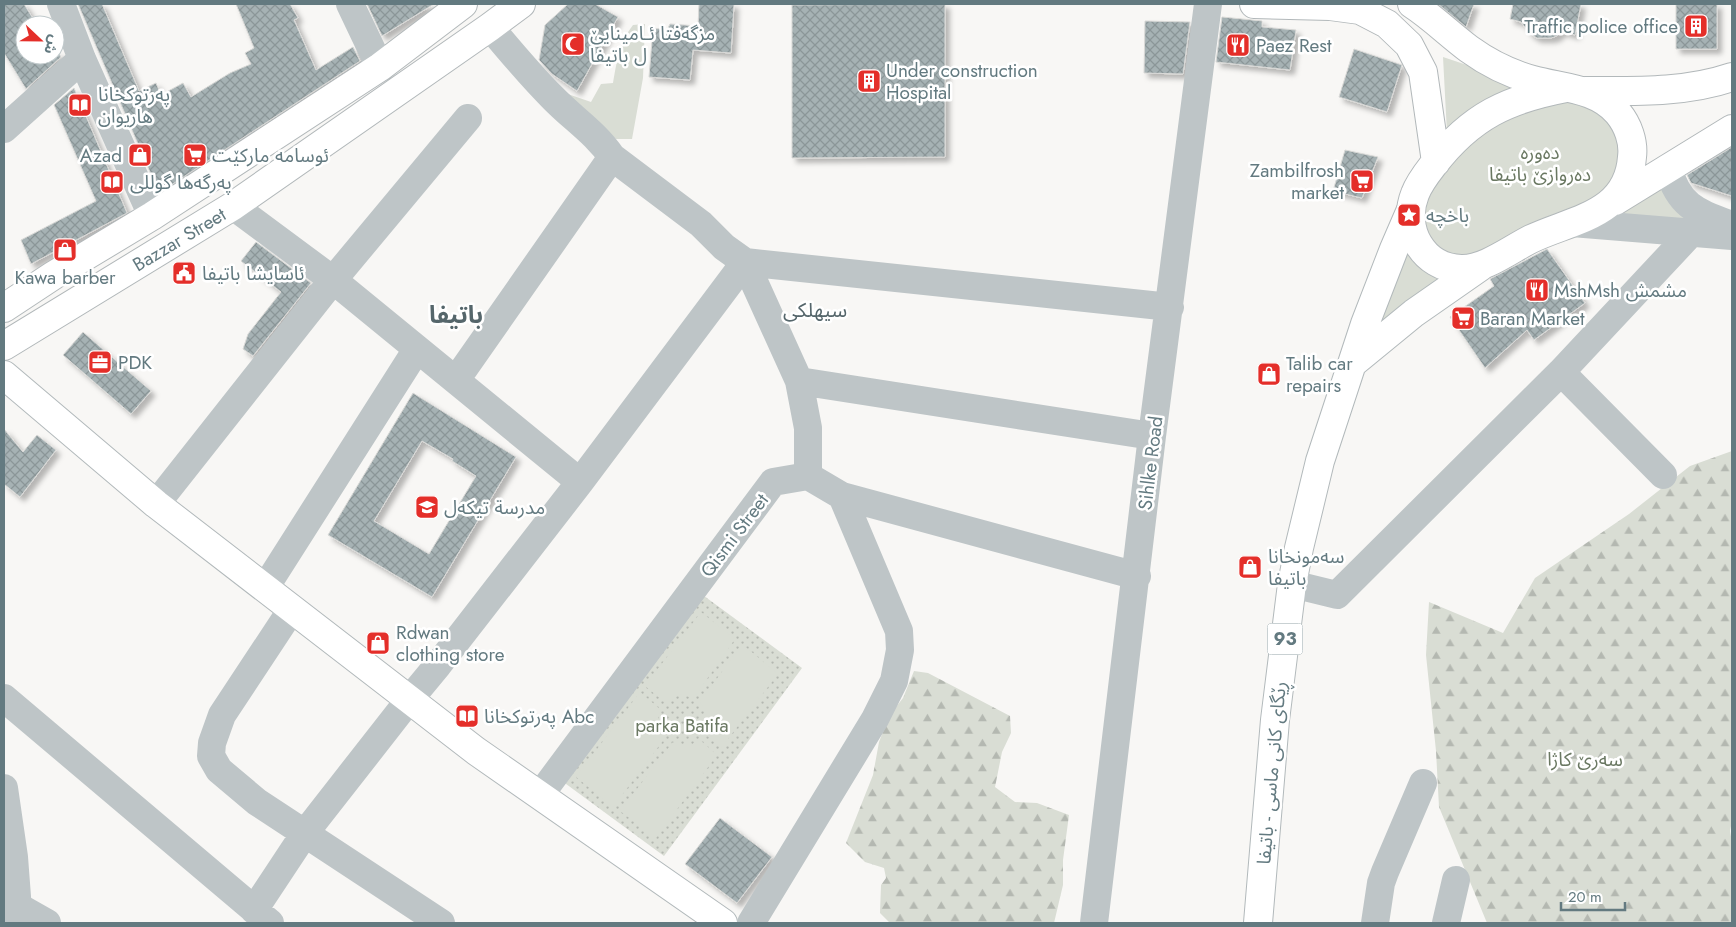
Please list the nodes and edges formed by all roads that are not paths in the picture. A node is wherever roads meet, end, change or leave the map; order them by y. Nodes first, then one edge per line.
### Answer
1 (61, 4) edge
2 (350, 4) edge
3 (463, 4) edge
4 (522, 4) edge
5 (1208, 4) edge
6 (1254, 4) edge
7 (1412, 4) edge
8 (490, 27) junction
9 (82, 59) junction
10 (380, 66) junction
11 (1732, 77) edge
12 (1576, 90) junction
13 (468, 118) dead end
14 (4, 129) edge
15 (1732, 130) edge
16 (612, 157) junction
17 (1436, 162) junction
18 (1668, 168) junction
19 (1612, 203) junction
20 (234, 206) junction
21 (1410, 212) junction
22 (152, 216) junction
23 (1572, 223) junction
24 (1732, 225) edge
25 (1692, 232) junction
26 (1732, 236) edge
27 (745, 262) junction
28 (1480, 267) junction
29 (54, 275) junction
30 (333, 280) junction
31 (71, 305) junction
32 (1170, 307) junction
33 (4, 308) edge
34 (4, 346) edge
35 (416, 349) junction
36 (1353, 363) junction
37 (1561, 372) junction
38 (4, 375) edge
39 (456, 380) junction
40 (799, 381) junction
41 (1152, 436) junction
42 (1663, 475) dead end
43 (808, 476) junction
44 (580, 482) junction
45 (842, 496) junction
46 (156, 504) junction
47 (1137, 576) junction
48 (1292, 584) junction
49 (265, 588) junction
50 (292, 609) junction
51 (409, 700) junction
52 (4, 701) edge
53 (1424, 784) dead end
54 (4, 788) edge
55 (540, 795) junction
56 (305, 834) junction
57 (1456, 880) dead end
58 (18, 915) edge
59 (262, 917) edge
60 (47, 923) edge
61 (440, 923) edge
62 (723, 923) edge
63 (751, 923) edge
64 (1094, 923) edge
65 (1258, 923) edge
66 (1375, 923) edge
67 (1446, 923) edge

1 - 9 street
2 - 10 street
3 - 10 main road, Bazzar Street
4 - 8 main road, Bazzar Street
5 - 32 street, Sihlke Road
6 - 17 main road
7 - 12 main road
8 - 16 street
8 - 20 main road, Bazzar Street
9 - 14 street
9 - 22 street
10 - 22 main road, Bazzar Street
11 - 12 main road
12 - 17 main road, ڕێگای کانی ماسی - باتيفا
12 - 19 main road
13 - 30 street
15 - 18 main road
16 - 27 street
16 - 39 street
17 - 21 main road, ڕێگای کانی ماسی - باتيفا
18 - 19 main road
18 - 24 street
19 - 23 main road
20 - 30 street
20 - 31 main road, Bazzar Street
21 - 28 main road
21 - 36 main road, ڕێگای کانی ماسی - باتيفا / 93
22 - 29 main road, Bazzar Street
23 - 25 street
23 - 28 main road
25 - 26 street
25 - 37 street
27 - 32 street
27 - 40 street
27 - 44 street
28 - 36 main road
29 - 31 main road
29 - 33 main road, Bazzar Street
30 - 35 street
30 - 46 street
31 - 34 main road, Bazzar Street
32 - 41 street, Sihlke Road
35 - 39 street
35 - 49 street
36 - 48 main road, ڕێگای کانی ماسی - باتيفا / 93
37 - 42 street
37 - 48 street
38 - 46 main road
39 - 44 street
40 - 41 street
40 - 43 street
41 - 47 street, Sihlke Road
43 - 45 street
43 - 55 street, Qismi Street
44 - 51 street
45 - 47 street
45 - 63 street
46 - 49 main road
47 - 64 street, Sihlke Road
48 - 65 main road, ڕێگای کانی ماسی - باتيفا / 93
49 - 50 main road
50 - 51 main road
50 - 56 street
51 - 55 main road
51 - 56 street
52 - 59 street
53 - 66 street
54 - 58 street
55 - 62 main road
56 - 59 street
56 - 61 street
57 - 67 street
58 - 60 street

